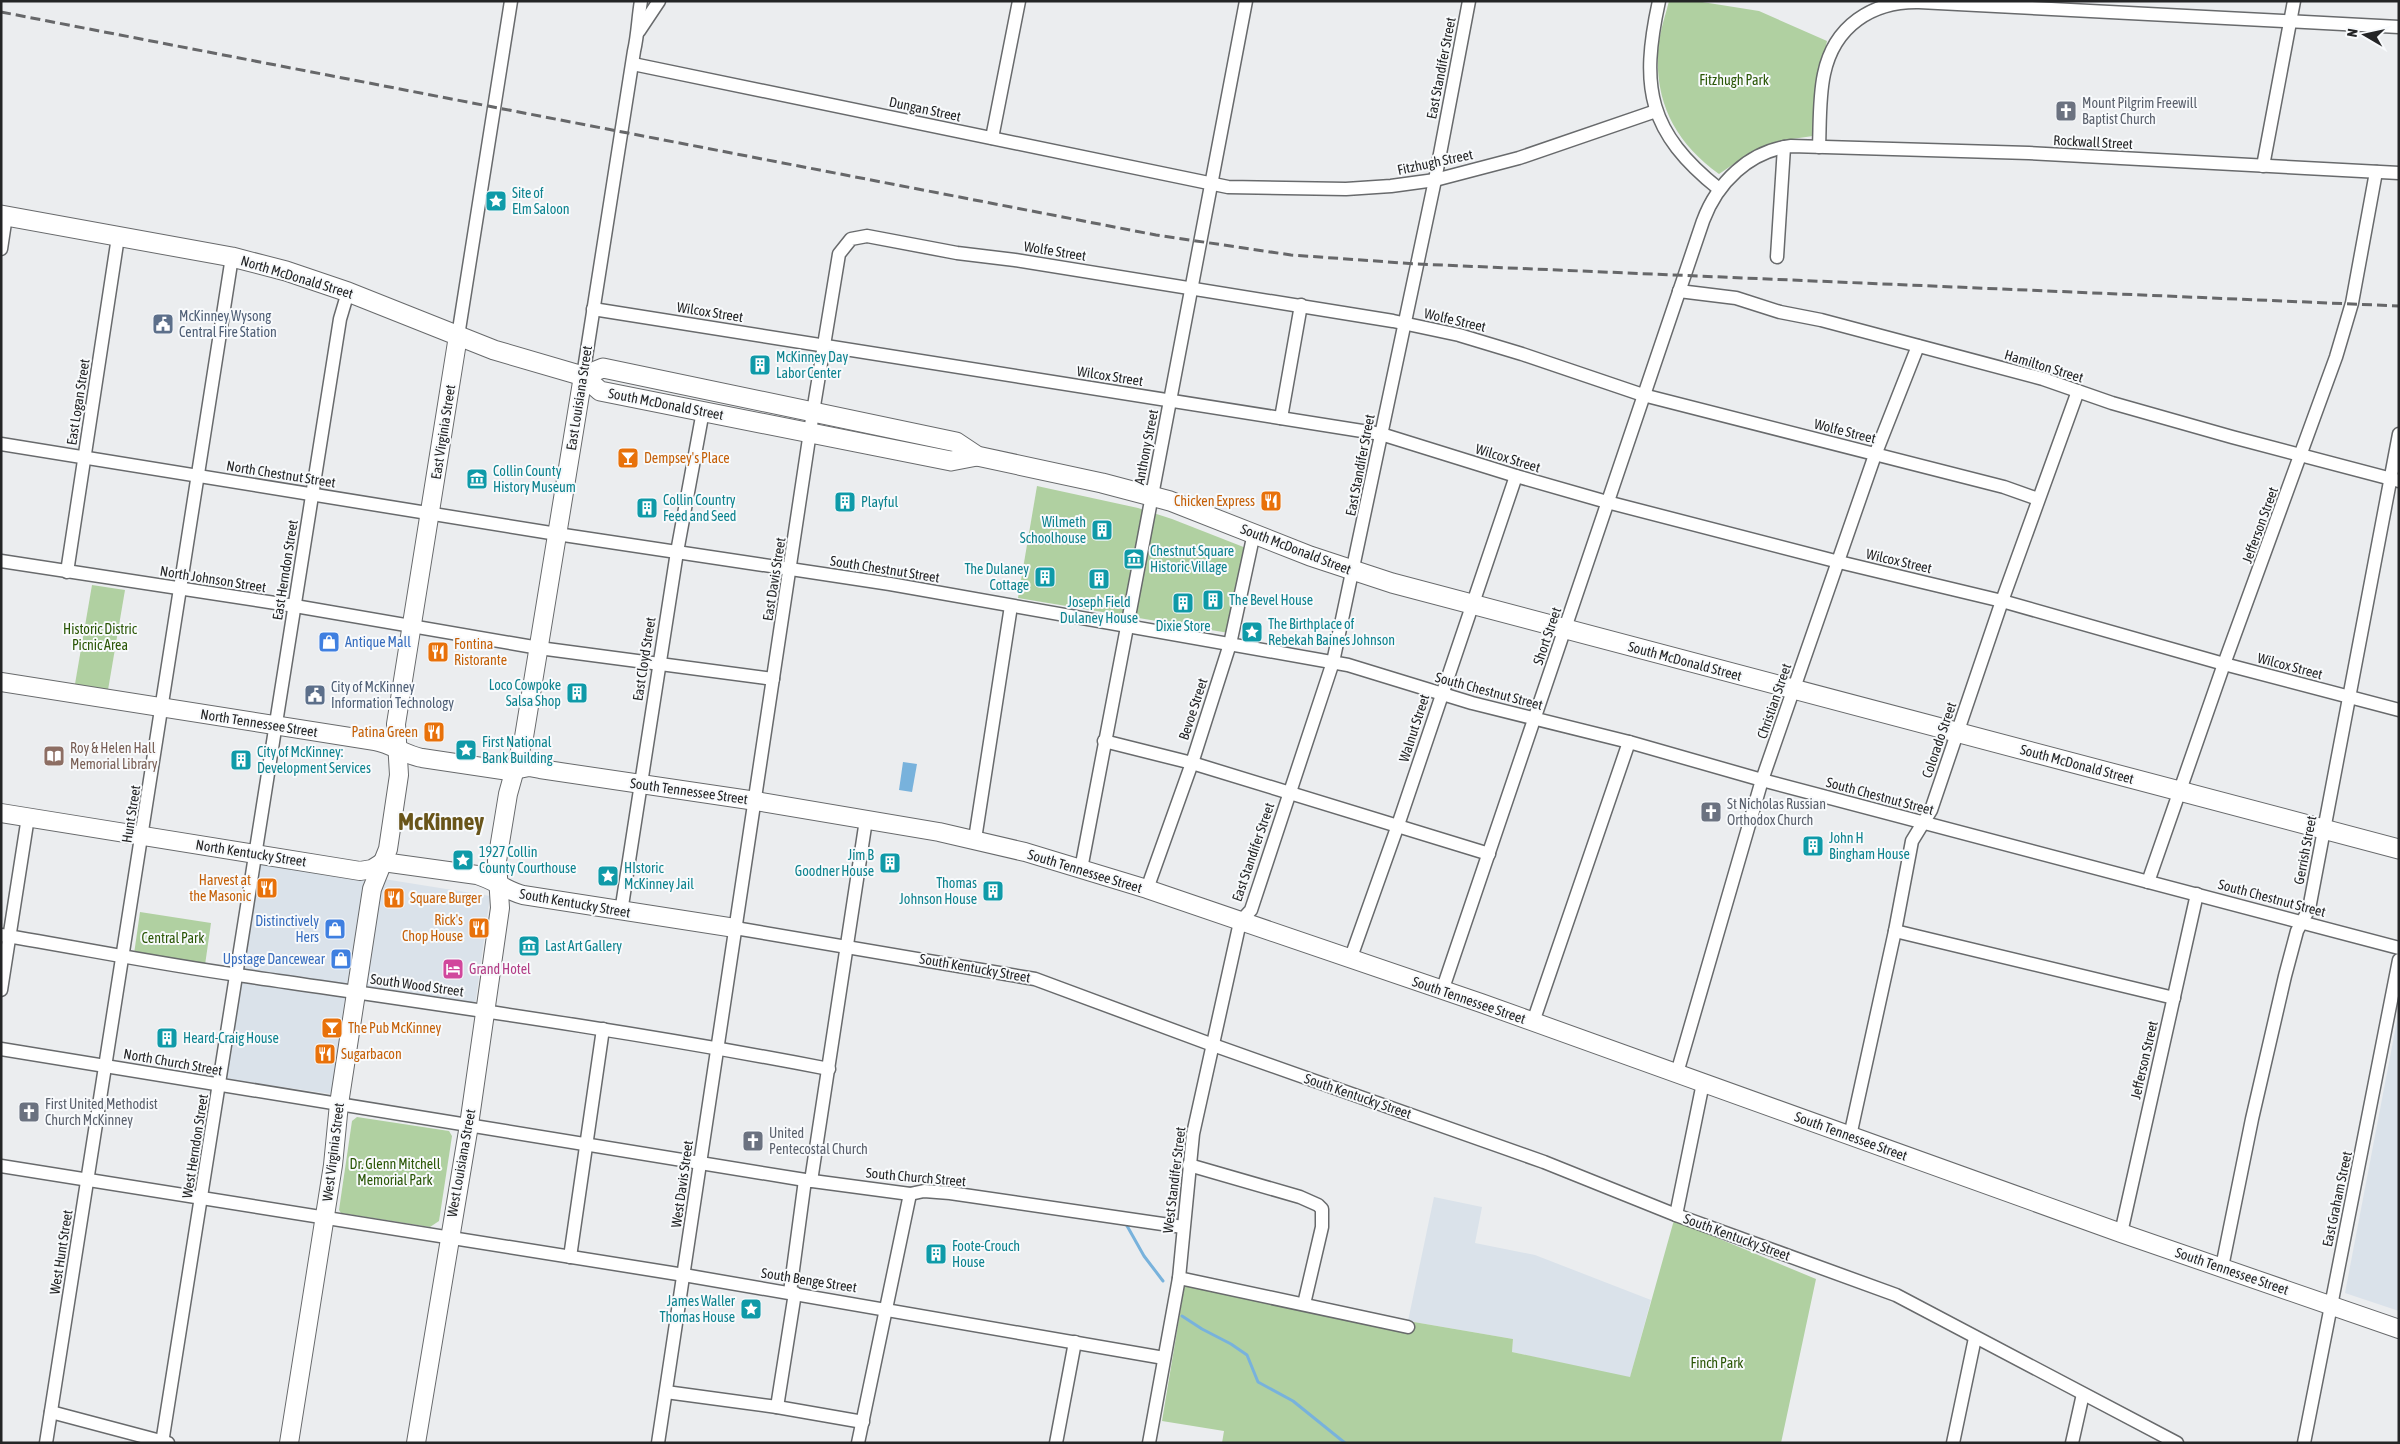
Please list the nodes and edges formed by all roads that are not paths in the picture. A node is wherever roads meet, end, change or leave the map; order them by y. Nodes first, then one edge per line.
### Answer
1 (511, 1) edge
2 (641, 1) edge
3 (659, 1) edge
4 (1019, 1) edge
5 (1246, 1) edge
6 (1469, 1) edge
7 (1659, 1) edge
8 (2294, 1) edge
9 (2056, 5) edge
10 (2290, 21) junction
11 (2399, 27) edge
12 (639, 31) junction
13 (633, 64) junction
14 (1656, 111) junction
15 (992, 138) junction
16 (1784, 147) junction
17 (1819, 147) junction
18 (2263, 166) junction
19 (2376, 172) junction
20 (2399, 173) edge
21 (1435, 180) junction
22 (1212, 184) junction
23 (1719, 189) junction
24 (4, 215) edge
25 (118, 237) junction
26 (851, 239) joint
27 (1, 249) edge
28 (232, 257) junction
29 (1777, 257) dead end
30 (1192, 287) junction
31 (1679, 291) junction
32 (348, 292) junction
33 (1301, 305) junction
34 (593, 309) junction
35 (1405, 324) junction
36 (458, 336) junction
37 (824, 346) junction
38 (1918, 346) junction
39 (583, 376) junction
40 (2078, 391) junction
41 (1643, 395) junction
42 (1170, 401) junction
43 (703, 411) junction
44 (813, 412) junction
45 (1281, 418) junction
46 (811, 433) junction
47 (1381, 434) junction
48 (2399, 434) edge
49 (1, 444) edge
50 (1875, 455) junction
51 (977, 456) junction
52 (2300, 456) junction
53 (84, 458) junction
54 (1516, 476) junction
55 (198, 477) junction
56 (2395, 480) edge
57 (313, 494) junction
58 (1152, 496) junction
59 (2038, 499) junction
60 (1607, 502) junction
61 (430, 513) junction
62 (1254, 533) junction
63 (557, 534) junction
64 (676, 552) junction
65 (1, 561) edge
66 (1839, 562) junction
67 (790, 570) junction
68 (1354, 571) junction
69 (67, 572) junction
70 (181, 588) junction
71 (2002, 601) junction
72 (1473, 604) junction
73 (295, 606) junction
74 (1011, 606) junction
75 (411, 625) junction
76 (1126, 626) junction
77 (1566, 629) junction
78 (1230, 644) junction
79 (539, 648) junction
80 (659, 662) junction
81 (1333, 662) junction
82 (2224, 664) junction
83 (774, 679) junction
84 (1, 682) edge
85 (1794, 690) junction
86 (1441, 694) junction
87 (2349, 697) junction
88 (162, 708) junction
89 (2399, 710) edge
90 (1534, 719) junction
91 (275, 726) junction
92 (1958, 732) junction
93 (1104, 741) junction
94 (1629, 742) junction
95 (399, 751) junction
96 (1192, 763) junction
97 (515, 771) junction
98 (1762, 780) junction
99 (640, 785) junction
100 (1290, 792) junction
101 (2180, 792) junction
102 (756, 801) junction
103 (1, 812) edge
104 (28, 817) junction
105 (866, 820) junction
106 (1923, 823) junction
107 (1398, 825) junction
108 (2325, 830) junction
109 (142, 836) junction
110 (975, 839) junction
111 (2399, 849) edge
112 (255, 854) junction
113 (1489, 854) junction
114 (383, 862) junction
115 (1080, 869) junction
116 (498, 882) junction
117 (2148, 882) junction
118 (1146, 889) junction
119 (2197, 894) junction
120 (621, 912) junction
121 (1240, 922) junction
122 (2303, 922) junction
123 (735, 928) junction
124 (1895, 930) junction
125 (5, 936) edge
126 (847, 946) junction
127 (2399, 948) edge
128 (124, 956) junction
129 (1350, 960) junction
130 (2399, 960) edge
131 (236, 975) junction
132 (1, 990) edge
133 (1442, 991) junction
134 (356, 992) junction
135 (2174, 998) junction
136 (484, 1010) junction
137 (1533, 1022) junction
138 (603, 1030) junction
139 (1213, 1045) junction
140 (717, 1047) junction
141 (1, 1049) edge
142 (107, 1066) junction
143 (829, 1069) junction
144 (1677, 1073) junction
145 (1702, 1083) junction
146 (219, 1085) junction
147 (339, 1104) junction
148 (468, 1125) junction
149 (1850, 1136) junction
150 (587, 1143) junction
151 (700, 1162) junction
152 (1189, 1165) junction
153 (1, 1166) edge
154 (808, 1180) junction
155 (88, 1181) junction
156 (910, 1194) junction
157 (202, 1199) junction
158 (1676, 1215) junction
159 (324, 1219) junction
160 (1183, 1226) junction
161 (2121, 1233) junction
162 (448, 1239) junction
163 (570, 1257) junction
164 (2222, 1267) junction
165 (684, 1275) junction
166 (1179, 1278) junction
167 (792, 1293) junction
168 (1304, 1304) junction
169 (2330, 1305) junction
170 (886, 1308) junction
171 (1408, 1327) dead end
172 (2399, 1329) edge
173 (1975, 1338) junction
174 (1075, 1342) junction
175 (1164, 1358) junction
176 (666, 1392) junction
177 (2083, 1394) junction
178 (778, 1407) junction
179 (51, 1412) junction
180 (863, 1422) junction
181 (164, 1442) edge
182 (46, 1443) edge
183 (289, 1443) edge
184 (416, 1443) edge
185 (658, 1443) edge
186 (858, 1443) edge
187 (1056, 1443) edge
188 (1149, 1443) edge
189 (1953, 1443) edge
190 (2072, 1443) edge
191 (2177, 1443) edge
192 (2304, 1443) edge

1 - 36 street, East Virginia Street
2 - 12 street, East Louisiana Street
3 - 12 street, East Louisiana Street
4 - 15 street
5 - 22 street, Anthony Street
6 - 21 street, East Standifer Street
7 - 14 street
8 - 10 street
9 - 10 street
9 - 17 street
10 - 11 street
10 - 18 street
12 - 13 street, East Louisiana Street
13 - 15 street, Dungan Street
13 - 34 street, East Louisiana Street
14 - 21 street, Fitzhugh Street
14 - 23 street
15 - 22 street, Dungan Street
16 - 17 street, Rockwall Street
16 - 23 street, Rockwall Street
16 - 29 street
17 - 18 street, Rockwall Street
18 - 19 street, Rockwall Street
19 - 20 street, Rockwall Street
19 - 52 street, Jefferson Street
21 - 22 street, Fitzhugh Street
21 - 35 street, East Standifer Street
22 - 30 street, Anthony Street
23 - 31 street, Rockwall Street
24 - 25 main road, North McDonald Street
24 - 27 street
25 - 28 main road, North McDonald Street
25 - 53 street, East Logan Street
26 - 30 street, Wolfe Street
26 - 37 street, East Davis Street
28 - 32 main road, North McDonald Street
28 - 55 street, Hunt Street
30 - 33 street, Wolfe Street
30 - 42 street, Anthony Street
31 - 38 street, Hamilton Street
31 - 41 street, Short Street
32 - 36 main road, North McDonald Street
32 - 57 street, East Herndon Street
33 - 35 street, Wolfe Street
33 - 45 street
34 - 37 street, Wilcox Street
34 - 39 street, East Louisiana Street
35 - 41 street, Wolfe Street
35 - 47 street, East Standifer Street
36 - 39 main road, North McDonald Street
36 - 61 street, East Virginia Street
37 - 42 street, Wilcox Street
37 - 44 street, East Davis Street
38 - 40 street, Hamilton Street
38 - 50 street, Christian Street
39 - 43 main road, South McDonald Street
39 - 44 main road, South McDonald Street
39 - 63 street, East Louisiana Street
40 - 52 street, Hamilton Street
40 - 59 street, Colorado Street
41 - 50 street, Wolfe Street
41 - 60 street, Short Street
42 - 45 street, Wilcox Street
42 - 58 street, Anthony Street
43 - 46 main road, South McDonald Street
43 - 64 street, East Cloyd Street
44 - 46 street, East Davis Street
44 - 51 main road, South McDonald Street
45 - 47 street, Wilcox Street
46 - 51 main road, South McDonald Street
46 - 67 street, East Davis Street
47 - 54 street, Wilcox Street
47 - 68 street, East Standifer Street
48 - 56 street, Gerrish Street
49 - 53 street, North Chestnut Street
50 - 59 street, Wolfe Street
50 - 66 street, Christian Street
51 - 58 main road, South McDonald Street
52 - 56 street, Hamilton Street
52 - 82 street, Jefferson Street
53 - 55 street, North Chestnut Street
53 - 69 street, East Logan Street
54 - 60 street, Wilcox Street
54 - 72 street, Walnut Street
55 - 57 street, North Chestnut Street
55 - 70 street, Hunt Street
56 - 87 street, Gerrish Street
57 - 61 street, North Chestnut Street
57 - 73 street, East Herndon Street
58 - 62 main road, South McDonald Street
58 - 76 street, Anthony Street
59 - 71 street, Colorado Street
60 - 66 street, Wilcox Street
60 - 77 street, Short Street
61 - 63 street, North Chestnut Street
61 - 75 street, East Virginia Street
62 - 68 main road, South McDonald Street
62 - 78 street, Bevoe Street
63 - 64 street, South Chestnut Street
63 - 79 street, East Louisiana Street
64 - 67 street, South Chestnut Street
64 - 80 street, East Cloyd Street
65 - 69 street, North Johnson Street
66 - 71 street, Wilcox Street
66 - 85 street, Christian Street
67 - 74 street, South Chestnut Street
67 - 83 street, East Davis Street
68 - 72 main road, South McDonald Street
68 - 81 street, East Standifer Street
69 - 70 street, North Johnson Street
70 - 73 street, North Johnson Street
70 - 88 street, Hunt Street
71 - 82 street, Wilcox Street
71 - 92 street, Colorado Street
72 - 77 main road, South McDonald Street
72 - 86 street, Walnut Street
73 - 75 street, North Johnson Street
73 - 91 street, East Herndon Street
74 - 76 street, South Chestnut Street
74 - 110 street
75 - 79 street, North Johnson Street
75 - 95 street, East Virginia Street
76 - 78 street, South Chestnut Street
76 - 93 street, Anthony Street
77 - 85 main road, South McDonald Street
77 - 90 street, Short Street
78 - 81 street, South Chestnut Street
78 - 96 street, Bevoe Street
79 - 80 street, North Johnson Street
79 - 97 street, East Louisiana Street
80 - 83 street, North Johnson Street
80 - 99 street, East Cloyd Street
81 - 86 street, South Chestnut Street
81 - 100 street, East Standifer Street
82 - 87 street, Wilcox Street
82 - 101 street, Jefferson Street
83 - 102 street, East Davis Street
84 - 88 street, North Tennessee Street
85 - 92 main road, South McDonald Street
85 - 98 street, Christian Street
86 - 90 street, South Chestnut Street
86 - 107 street, Walnut Street
87 - 89 street, Wilcox Street
87 - 108 street, Gerrish Street
88 - 91 street, North Tennessee Street
88 - 109 street, Hunt Street
90 - 94 street, South Chestnut Street
90 - 113 street, Short Street
91 - 95 street, North Tennessee Street
91 - 112 street, East Herndon Street
92 - 101 main road, South McDonald Street
92 - 106 street, Colorado Street
93 - 96 street
93 - 115 street, Anthony Street
94 - 98 street, South Chestnut Street
94 - 137 street
95 - 97 street, North Tennessee Street
95 - 114 street, East Virginia Street
96 - 100 street
96 - 118 street, Bevoe Street
97 - 99 street, South Tennessee Street
97 - 116 street, East Louisiana Street
98 - 106 street, South Chestnut Street
98 - 144 street, Christian Street
99 - 102 street, South Tennessee Street
99 - 120 street, East Cloyd Street
100 - 107 street
100 - 121 street, East Standifer Street
101 - 108 main road, South McDonald Street
101 - 117 street, Jefferson Street
102 - 105 street, South Tennessee Street
102 - 123 street, East Davis Street
103 - 104 street, North Kentucky Street
104 - 109 street, North Kentucky Street
104 - 125 street
105 - 110 street, South Tennessee Street
105 - 126 street
106 - 117 street, South Chestnut Street
106 - 124 street, Colorado Street
107 - 113 street
107 - 129 street, Walnut Street
108 - 111 main road, South McDonald Street
108 - 122 street, Gerrish Street
109 - 112 street, North Kentucky Street
109 - 128 street, Hunt Street
110 - 115 street, South Tennessee Street
112 - 114 street, North Kentucky Street
112 - 131 street, West Herndon Street
113 - 133 street, Short Street
114 - 116 street, North Kentucky Street
114 - 134 street, West Virginia Street
115 - 118 street, South Tennessee Street
116 - 120 street, South Kentucky Street
116 - 136 street, West Louisiana Street
117 - 119 street, South Chestnut Street
118 - 121 street, South Tennessee Street
119 - 122 street, South Chestnut Street
119 - 135 street, Jefferson Street
120 - 123 street, South Kentucky Street
121 - 129 street, South Tennessee Street
121 - 139 street, West Standifer Street
122 - 127 street, South Chestnut Street
122 - 164 street, Gerrish Street
123 - 126 street, South Kentucky Street
123 - 140 street, West Davis Street
124 - 135 street
124 - 149 street, Colorado Street
125 - 128 street, South Wood Street
125 - 132 street
126 - 139 street, South Kentucky Street
126 - 143 street
128 - 131 street, South Wood Street
128 - 142 street, Hunt Street
129 - 133 street, South Tennessee Street
130 - 169 street, East Graham Street
131 - 134 street, South Wood Street
131 - 146 street, West Herndon Street
133 - 137 street, South Tennessee Street
134 - 136 street, South Wood Street
134 - 147 street, West Virginia Street
135 - 161 street, Jefferson Street
136 - 138 street, South Wood Street
136 - 148 street, West Louisiana Street
137 - 144 street, South Tennessee Street
138 - 140 street, South Wood Street
138 - 150 street
139 - 152 street, West Standifer Street
139 - 158 street, South Kentucky Street
140 - 143 street, South Wood Street
140 - 151 street, West Davis Street
141 - 142 street, North Church Street
142 - 146 street, North Church Street
142 - 155 street, West Hunt Street
143 - 154 street
144 - 145 street, South Tennessee Street
145 - 149 street, South Tennessee Street
145 - 158 street
146 - 147 street, North Church Street
146 - 157 street, West Herndon Street
147 - 148 street, North Church Street
147 - 159 street, West Virginia Street
148 - 150 street, South Church Street
148 - 162 street, West Louisiana Street
149 - 161 street, South Tennessee Street
150 - 151 street, South Church Street
150 - 163 street
151 - 154 street, South Church Street
151 - 165 street, West Davis Street
152 - 160 street, West Standifer Street
152 - 168 street
153 - 155 street, South Benge Street
154 - 156 street, South Church Street
154 - 167 street
155 - 157 street, South Benge Street
155 - 179 street, West Hunt Street
156 - 160 street, South Church Street
156 - 170 street
157 - 159 street, South Benge Street
157 - 181 street, West Herndon Street
158 - 173 street, South Kentucky Street
159 - 162 street, South Benge Street
159 - 183 street, West Virginia Street
160 - 166 street, West Standifer Street
161 - 164 street, South Tennessee Street
162 - 163 street, South Benge Street
162 - 184 street, West Louisiana Street
163 - 165 street, South Benge Street
164 - 169 street, South Tennessee Street
165 - 167 street, South Benge Street
165 - 176 street, West Davis Street
166 - 168 street
166 - 175 street, West Standifer Street
167 - 170 street, South Benge Street
167 - 178 street
168 - 171 street
169 - 172 street, South Tennessee Street
169 - 192 street, East Graham Street
170 - 174 street, South Benge Street
170 - 180 street
173 - 177 street, South Kentucky Street
173 - 189 street
174 - 175 street, South Benge Street
174 - 187 street
175 - 188 street, West Standifer Street
176 - 178 street
176 - 185 street, West Davis Street
177 - 190 street
177 - 191 street, South Kentucky Street
178 - 180 street
179 - 181 street
179 - 182 street, West Hunt Street
180 - 186 street

